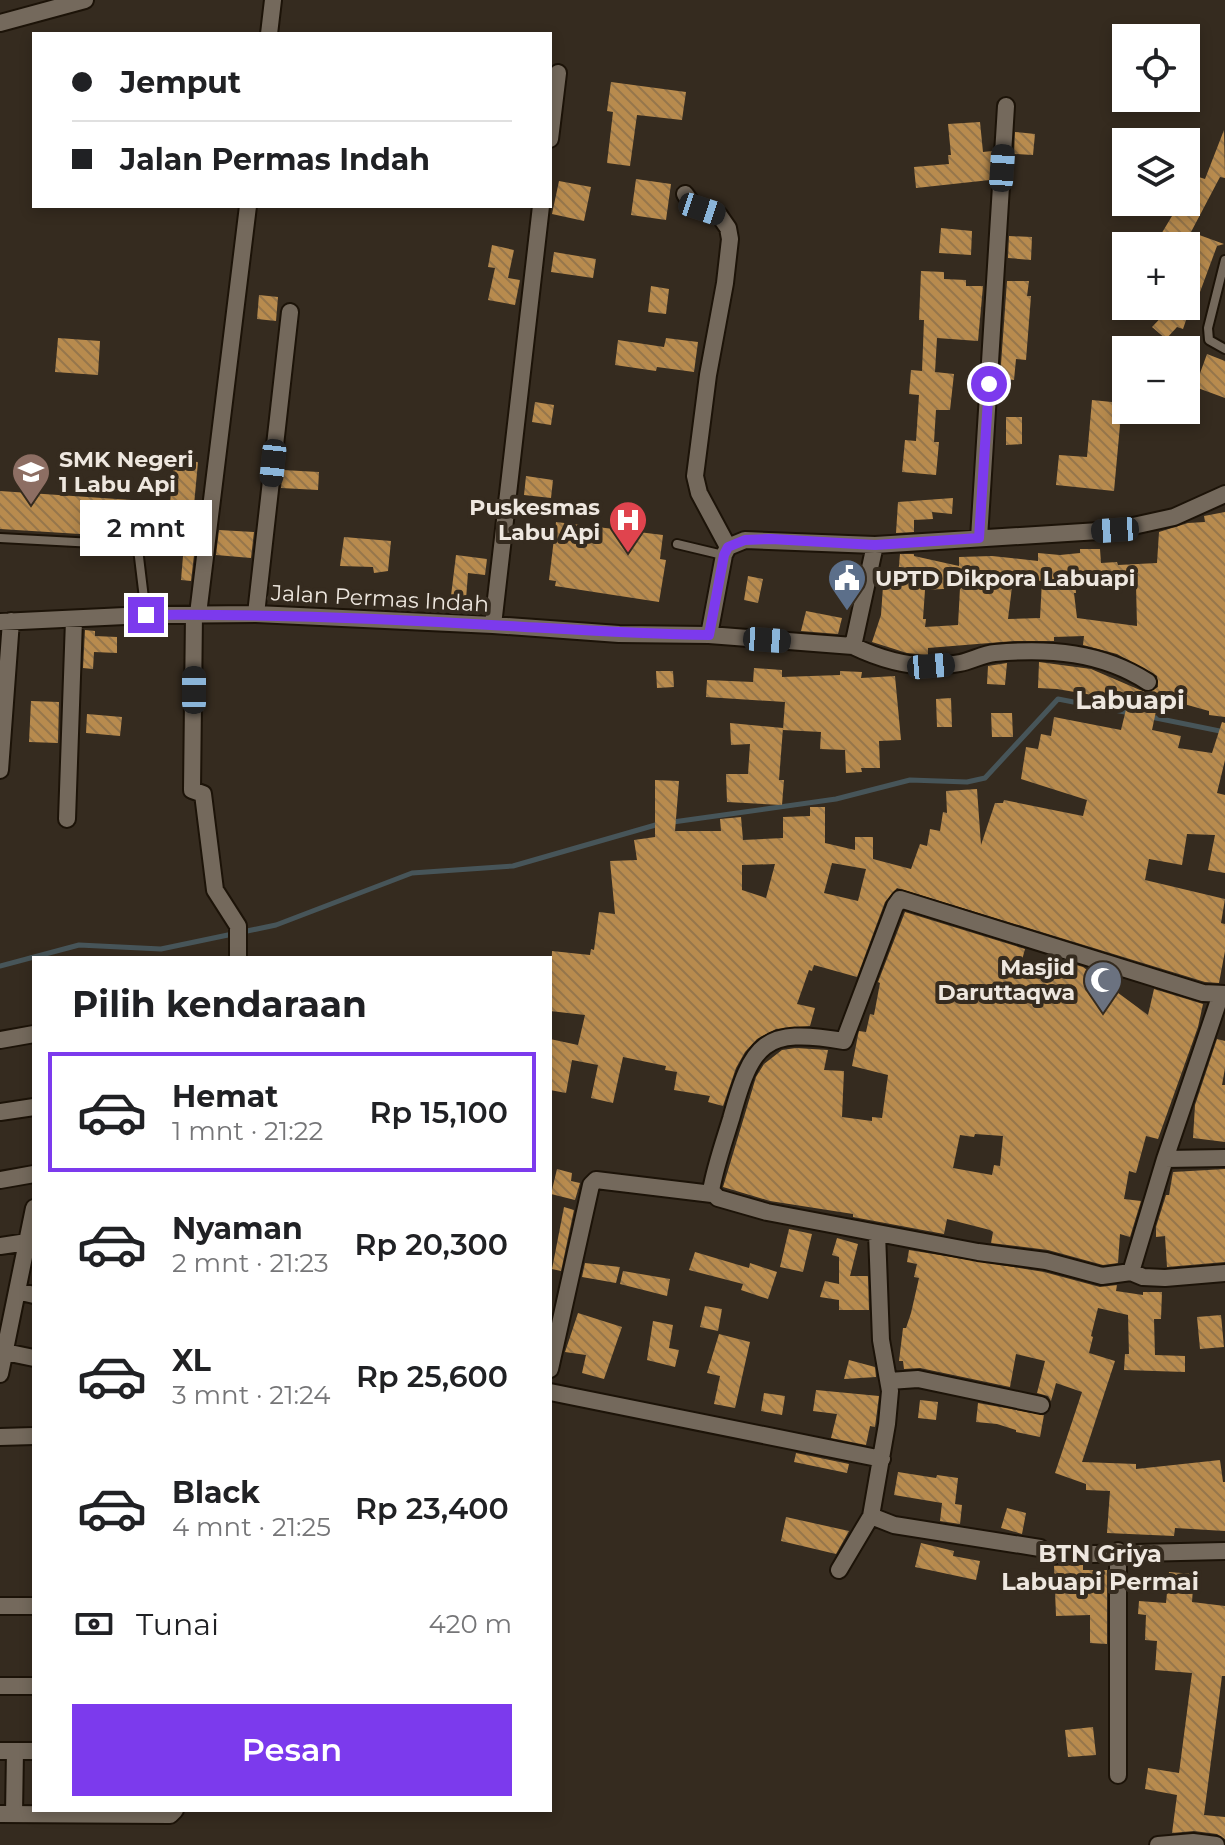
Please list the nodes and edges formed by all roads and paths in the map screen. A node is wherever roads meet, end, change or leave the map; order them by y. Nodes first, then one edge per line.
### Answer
1 (85, 0) edge
2 (273, 0) edge
3 (0, 23) edge
4 (269, 32) edge
5 (558, 73) dead end
6 (1006, 106) dead end
7 (552, 122) edge
8 (685, 194) dead end
9 (248, 208) edge
10 (541, 208) edge
11 (1225, 260) edge
12 (290, 312) dead end
13 (1225, 349) edge
14 (1225, 494) edge
15 (0, 538) edge
16 (979, 538) junction
17 (677, 544) dead end
18 (875, 545) junction
19 (726, 551) junction
20 (196, 614) junction
21 (256, 614) junction
22 (146, 615) junction
23 (74, 620) junction
24 (5, 622) edge
25 (493, 625) junction
26 (709, 635) junction
27 (853, 646) junction
28 (1148, 682) dead end
29 (0, 770) edge
30 (67, 819) dead end
31 (238, 956) edge
32 (1223, 994) edge
33 (32, 1034) edge
34 (0, 1040) edge
35 (32, 1107) edge
36 (0, 1112) edge
37 (1225, 1158) edge
38 (1165, 1159) junction
39 (32, 1174) edge
40 (0, 1180) edge
41 (712, 1194) junction
42 (32, 1218) edge
43 (877, 1233) junction
44 (27, 1242) junction
45 (0, 1246) edge
46 (1131, 1272) junction
47 (1225, 1273) edge
48 (26, 1293) edge
49 (6, 1313) edge
50 (5, 1352) junction
51 (32, 1358) edge
52 (552, 1360) edge
53 (0, 1374) edge
54 (889, 1381) junction
55 (552, 1392) edge
56 (1041, 1405) dead end
57 (32, 1436) edge
58 (0, 1437) edge
59 (882, 1459) junction
60 (871, 1516) junction
61 (1118, 1551) junction
62 (1225, 1551) edge
63 (839, 1570) dead end
64 (0, 1606) edge
65 (32, 1606) edge
66 (0, 1686) edge
67 (32, 1686) edge
68 (8, 1751) edge
69 (32, 1751) edge
70 (1118, 1775) dead end
71 (173, 1812) edge
72 (7, 1814) edge
73 (1158, 1845) edge
74 (1216, 1845) edge

1 - 3 street
2 - 4 street
5 - 7 street
6 - 16 street
8 - 19 street
9 - 20 street
10 - 25 street
11 - 13 lane
12 - 21 street
14 - 16 street
15 - 22 lane
16 - 18 street
17 - 19 lane
18 - 19 street
18 - 27 street
19 - 26 street
20 - 21 street, Jalan Permas Indah
20 - 22 street, Jalan Permas Indah
20 - 31 street
21 - 25 street, Jalan Permas Indah
22 - 23 street, Jalan Permas Indah
23 - 24 street, Jalan Permas Indah
23 - 30 street
24 - 29 street
25 - 26 street, Jalan Permas Indah
26 - 27 street, Jalan Permas Indah
27 - 28 street, Jalan Permas Indah
32 - 38 street
32 - 41 street
33 - 34 street
35 - 36 street
37 - 38 street
38 - 46 street
39 - 40 street
41 - 43 street
41 - 52 street
42 - 44 street
43 - 46 street
43 - 54 street
44 - 45 street
44 - 48 street
46 - 47 street
48 - 49 street
49 - 50 street
50 - 51 street
50 - 53 street
54 - 56 street
54 - 59 street
55 - 59 street
57 - 58 street
59 - 60 street
60 - 61 street
60 - 63 street
61 - 62 street
61 - 70 street
64 - 65 street
66 - 67 street
68 - 69 street
68 - 72 street
71 - 72 street
73 - 74 street

